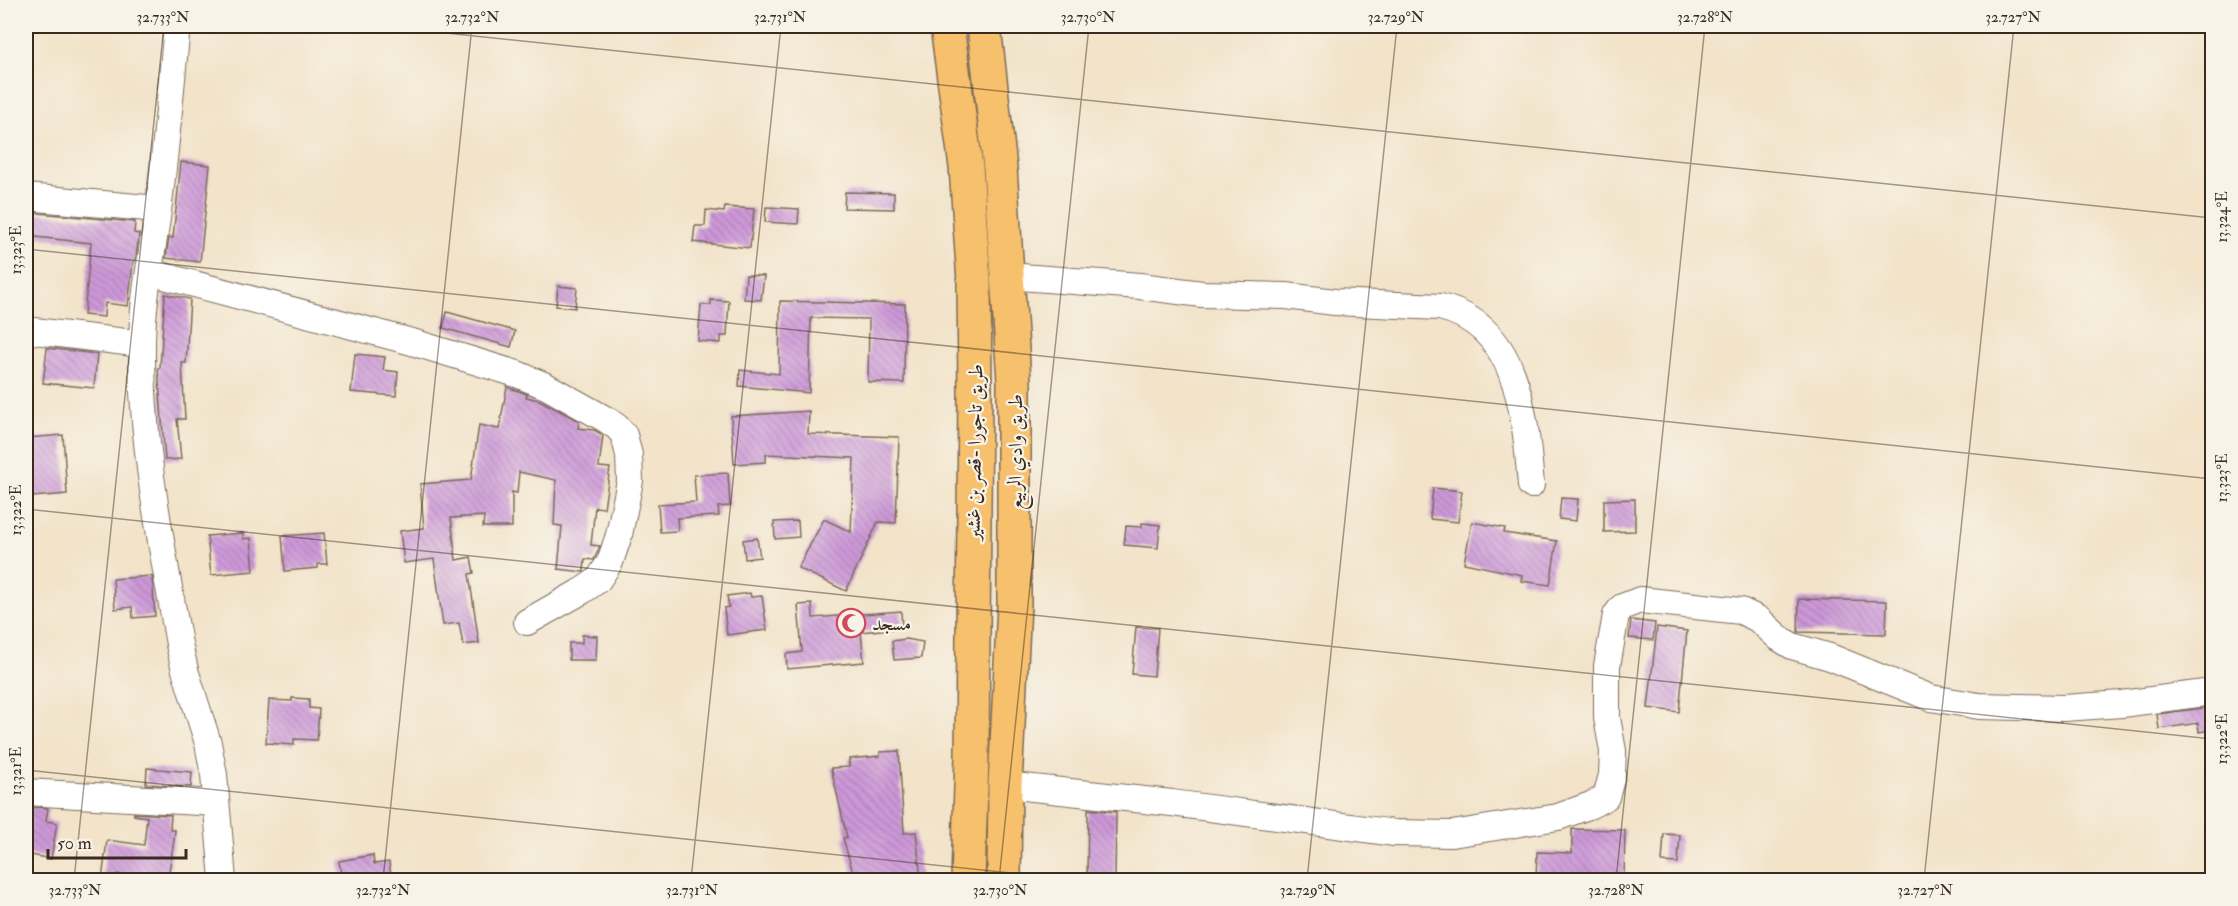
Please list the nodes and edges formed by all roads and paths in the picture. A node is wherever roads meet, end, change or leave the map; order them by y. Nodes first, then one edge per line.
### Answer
1 (177, 26) edge
2 (947, 26) edge
3 (984, 26) edge
4 (26, 197) edge
5 (158, 209) junction
6 (149, 272) junction
7 (1007, 276) junction
8 (26, 330) edge
9 (142, 344) junction
10 (1531, 485) dead end
11 (527, 622) dead end
12 (2212, 692) edge
13 (1005, 785) junction
14 (26, 792) edge
15 (216, 803) junction
16 (223, 880) edge
17 (968, 880) edge
18 (1004, 880) edge

1 - 5 street
2 - 17 highway, طريق تاجورا -قصر بن غشير
3 - 7 highway, طريق وادي الربيع
4 - 5 street
5 - 6 street
6 - 9 street
6 - 11 street
7 - 10 street
7 - 13 highway, طريق وادي الربيع
8 - 9 street
9 - 15 street
12 - 13 street
13 - 18 highway, طريق وادي الربيع
14 - 15 street
15 - 16 street

